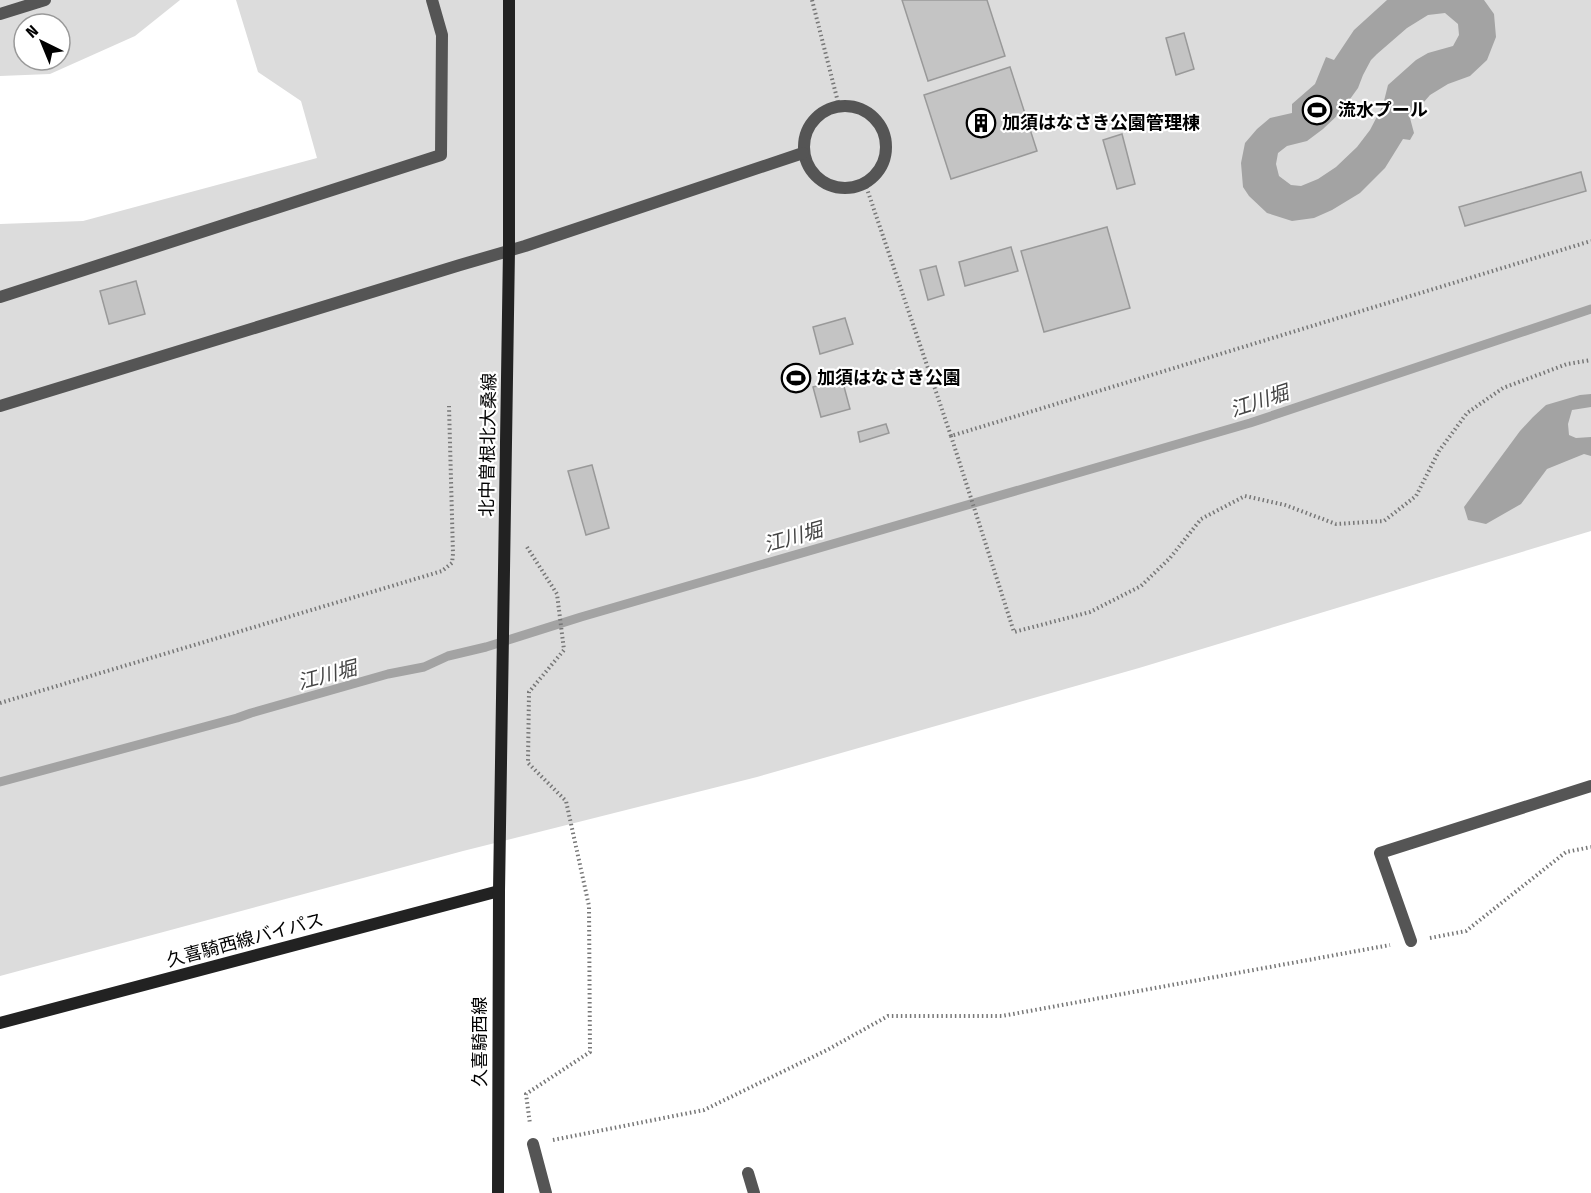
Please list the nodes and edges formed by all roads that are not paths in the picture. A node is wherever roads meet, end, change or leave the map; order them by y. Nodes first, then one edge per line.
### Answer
1 (45, 0) edge
2 (432, 0) edge
3 (509, 0) edge
4 (0, 14) edge
5 (803, 153) junction
6 (509, 250) junction
7 (0, 297) edge
8 (0, 406) edge
9 (1591, 786) edge
10 (499, 891) junction
11 (1412, 941) road end
12 (0, 1023) edge
13 (533, 1144) road end
14 (748, 1173) dead end
15 (498, 1193) edge
16 (546, 1193) edge
17 (754, 1193) edge

1 - 4 street
2 - 7 street
3 - 6 main road, 北中曽根北大桑線
5 - 5 street
5 - 6 street
6 - 8 street
6 - 10 main road, 北中曽根北大桑線
9 - 11 street
10 - 12 main road, 久喜騎西線バイパス
10 - 15 main road, 久喜騎西線
13 - 16 street
14 - 17 street

